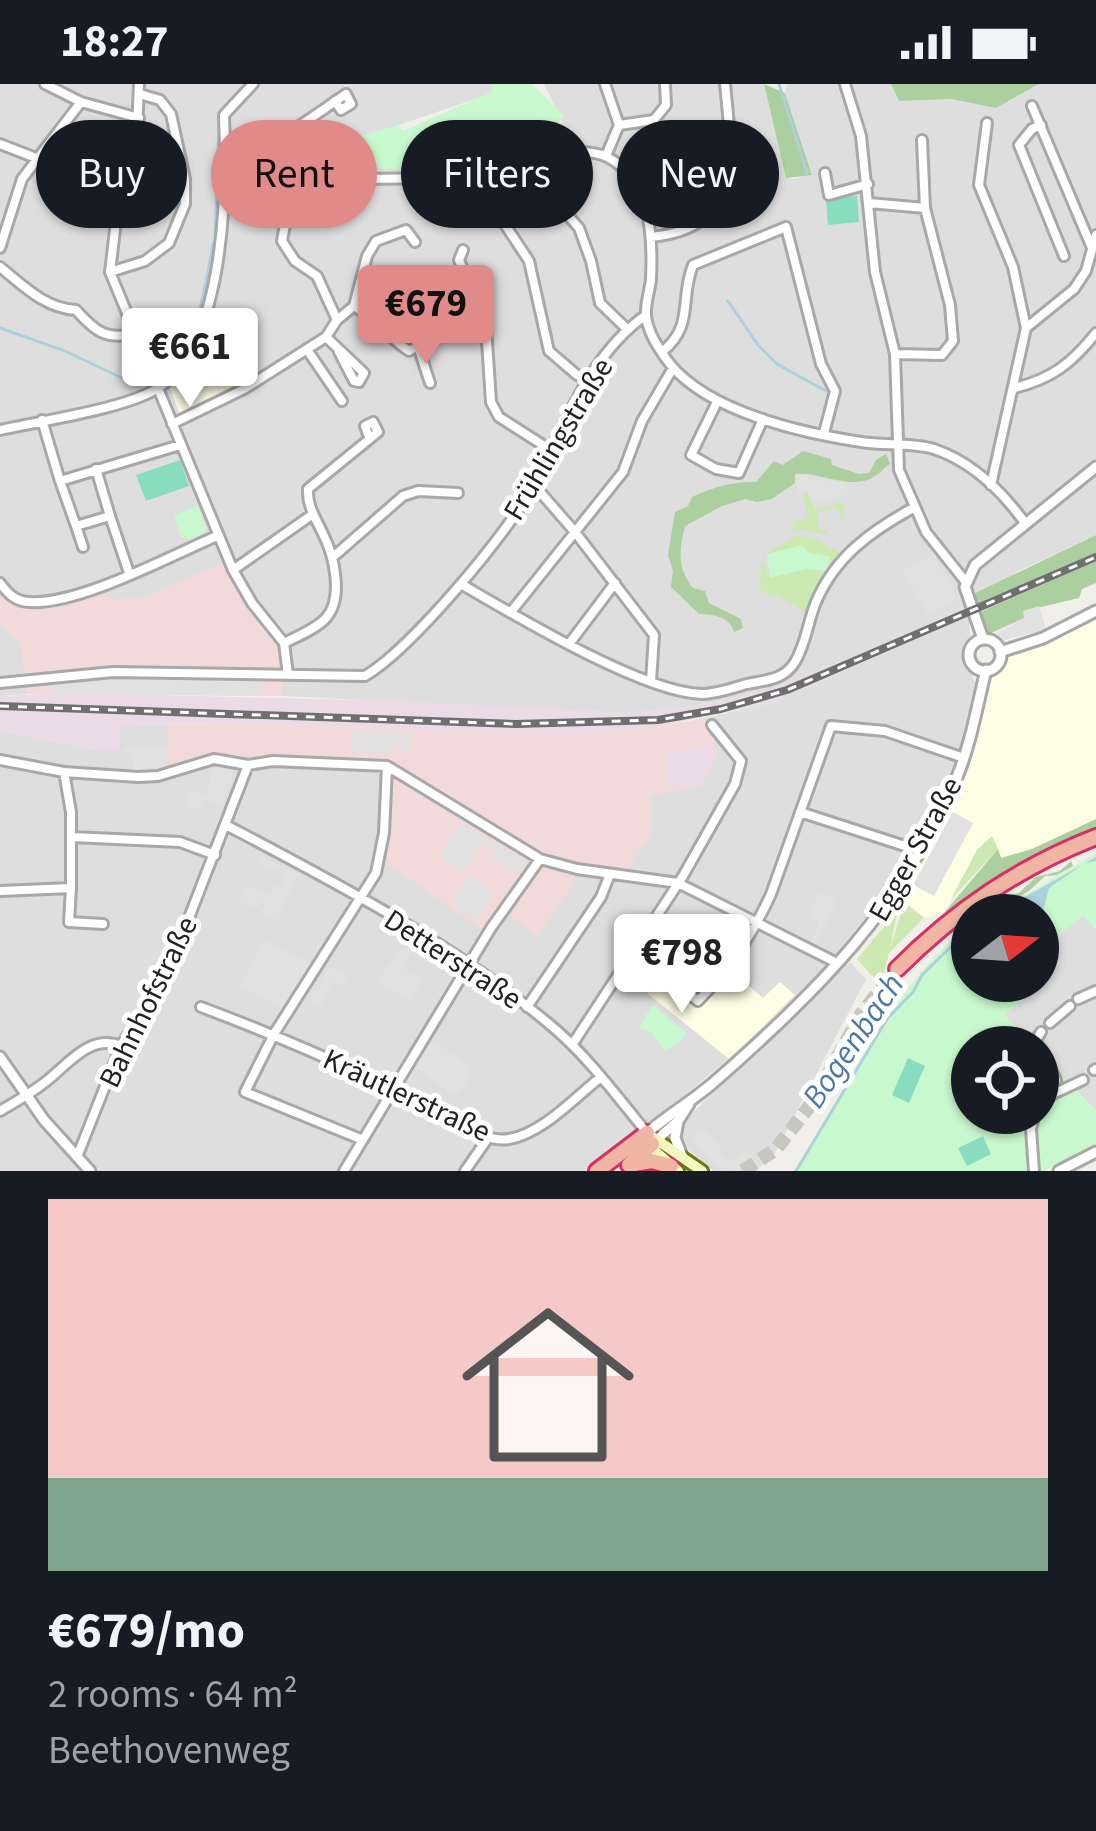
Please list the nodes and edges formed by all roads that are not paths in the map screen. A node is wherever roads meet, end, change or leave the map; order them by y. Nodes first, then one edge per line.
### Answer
1 (45, 84) edge
2 (254, 84) edge
3 (605, 84) edge
4 (665, 84) edge
5 (725, 84) edge
6 (845, 84) edge
7 (139, 89) edge
8 (335, 101) dead end
9 (81, 102) junction
10 (1032, 106) dead end
11 (139, 118) junction
12 (224, 120) edge
13 (308, 120) edge
14 (617, 120) edge
15 (654, 120) edge
16 (987, 123) dead end
17 (1041, 125) junction
18 (617, 130) edge
19 (922, 140) dead end
20 (0, 144) edge
21 (606, 156) junction
22 (35, 158) junction
23 (825, 173) dead end
24 (377, 178) edge
25 (868, 184) junction
26 (869, 203) junction
27 (925, 208) junction
28 (221, 228) edge
29 (284, 228) edge
30 (507, 228) edge
31 (579, 228) edge
32 (1096, 235) edge
33 (651, 237) junction
34 (415, 242) dead end
35 (0, 248) edge
36 (1092, 248) junction
37 (463, 250) dead end
38 (1064, 256) dead end
39 (0, 267) edge
40 (110, 272) junction
41 (354, 306) junction
42 (646, 315) junction
43 (337, 320) junction
44 (1026, 328) junction
45 (628, 330) junction
46 (1096, 333) edge
47 (134, 334) junction
48 (326, 337) junction
49 (308, 351) junction
50 (339, 352) dead end
51 (662, 352) junction
52 (895, 354) junction
53 (673, 368) junction
54 (589, 378) junction
55 (430, 383) dead end
56 (159, 388) junction
57 (1014, 388) junction
58 (342, 401) dead end
59 (717, 401) junction
60 (763, 418) junction
61 (41, 420) junction
62 (172, 424) junction
63 (0, 430) edge
64 (824, 433) junction
65 (369, 437) dead end
66 (897, 444) junction
67 (179, 445) junction
68 (549, 449) junction
69 (1096, 467) edge
70 (96, 469) junction
71 (60, 481) junction
72 (534, 485) junction
73 (991, 485) junction
74 (458, 493) dead end
75 (913, 508) junction
76 (313, 514) junction
77 (110, 516) junction
78 (1025, 523) junction
79 (76, 526) junction
80 (575, 532) junction
81 (217, 536) junction
82 (83, 547) dead end
83 (333, 557) junction
84 (233, 570) junction
85 (129, 573) junction
86 (965, 581) junction
87 (0, 583) edge
88 (615, 583) junction
89 (461, 584) junction
90 (1096, 611) edge
91 (511, 612) junction
92 (983, 639) junction
93 (284, 643) junction
94 (569, 644) junction
95 (1000, 652) junction
96 (986, 670) junction
97 (288, 675) junction
98 (651, 682) junction
99 (0, 683) edge
100 (712, 725) dead end
101 (964, 758) junction
102 (0, 760) edge
103 (248, 765) junction
104 (387, 766) junction
105 (64, 772) junction
106 (800, 812) junction
107 (226, 825) junction
108 (72, 837) junction
109 (1096, 837) edge
110 (908, 847) dead end
111 (215, 855) junction
112 (540, 859) junction
113 (610, 874) junction
114 (678, 883) junction
115 (71, 888) junction
116 (0, 891) edge
117 (362, 899) junction
118 (757, 923) junction
119 (103, 925) dead end
120 (634, 950) junction
121 (838, 964) junction
122 (468, 965) junction
123 (897, 969) tunnel mouth
124 (1096, 991) edge
125 (201, 1007) dead end
126 (527, 1007) junction
127 (1050, 1023) dead end
128 (274, 1034) junction
129 (572, 1045) junction
130 (121, 1046) junction
131 (0, 1057) edge
132 (602, 1077) junction
133 (1083, 1080) dead end
134 (395, 1089) junction
135 (1059, 1092) edge
136 (26, 1096) junction
137 (692, 1100) junction
138 (0, 1111) edge
139 (678, 1121) junction
140 (1031, 1134) edge
141 (488, 1138) junction
142 (652, 1139) junction
143 (363, 1140) junction
144 (1096, 1152) edge
145 (74, 1164) edge
146 (677, 1165) edge
147 (626, 1168) edge
148 (90, 1171) edge
149 (344, 1171) edge
150 (465, 1171) edge
151 (597, 1171) edge
152 (702, 1171) edge
153 (1034, 1171) edge
154 (1059, 1171) edge

1 - 9 street
2 - 12 street
3 - 14 street
4 - 15 street
5 - 33 street
6 - 25 street
7 - 11 street
7 - 40 street
8 - 13 street
9 - 11 street
9 - 22 street
10 - 17 street
11 - 40 street
16 - 44 street
17 - 36 street
17 - 38 street
18 - 21 street
19 - 27 street
20 - 22 street
21 - 24 street
21 - 33 street
22 - 35 street
23 - 25 street
25 - 26 street
26 - 27 street
26 - 52 street
27 - 52 street
28 - 56 street
29 - 43 street
30 - 54 street
31 - 45 street
32 - 36 street
33 - 42 street
34 - 41 street
36 - 44 street
37 - 68 street
39 - 47 street
40 - 47 street
41 - 43 street
41 - 55 street
42 - 45 street, Frühlingstraße
42 - 51 street
43 - 48 street
44 - 57 street
45 - 54 street, Frühlingstraße
46 - 57 street
47 - 56 street
48 - 49 street
48 - 50 street
49 - 58 street
49 - 62 street
51 - 53 street
51 - 64 street
52 - 66 street
53 - 59 street
53 - 80 street
54 - 68 street, Frühlingstraße
56 - 61 street
56 - 62 street
57 - 73 street
59 - 60 street
59 - 60 street
60 - 64 street
61 - 63 street
61 - 71 street
62 - 67 street
64 - 66 street
65 - 76 street
66 - 73 street
66 - 75 street
67 - 70 street
67 - 81 street
68 - 72 street, Frühlingstraße
69 - 78 street
70 - 71 street
70 - 77 street
71 - 79 street
72 - 80 street
72 - 89 street, Frühlingstraße
73 - 78 street
74 - 83 street
75 - 86 street
75 - 98 street
76 - 83 street
76 - 84 street
77 - 79 street
77 - 85 street
78 - 86 street
79 - 82 street
80 - 88 street
80 - 91 street
81 - 84 street
81 - 85 street
83 - 93 street
84 - 93 street
85 - 87 street
86 - 92 street, Egger Straße
88 - 94 street
88 - 98 street
89 - 91 street
89 - 97 street, Frühlingstraße
90 - 95 street
91 - 94 street
92 - 95 street
92 - 96 street, Egger Straße
93 - 97 street
94 - 98 street
95 - 96 street, Egger Straße
96 - 101 street, Egger Straße
97 - 99 street
100 - 114 street
101 - 106 street
101 - 121 street, Egger Straße
102 - 105 street
103 - 104 street
103 - 105 street
103 - 107 street, Bahnhofstraße
104 - 112 street
104 - 117 street
105 - 108 street
106 - 110 street
106 - 118 street
107 - 111 street, Bahnhofstraße
107 - 117 street, Detterstraße
108 - 111 street
108 - 115 street
109 - 123 highway
111 - 130 street, Bahnhofstraße
112 - 113 street
112 - 122 street
113 - 114 street
113 - 126 street
114 - 118 street
114 - 120 street
115 - 116 street
115 - 119 street
117 - 122 street, Detterstraße
117 - 128 street
118 - 120 street
118 - 121 street
120 - 129 street
121 - 137 street, Egger Straße
122 - 126 street, Detterstraße
122 - 134 street
124 - 127 street
125 - 128 street, Kräutlerstraße
126 - 129 street, Detterstraße
128 - 134 street, Kräutlerstraße
128 - 143 street
129 - 132 street, Detterstraße
130 - 136 street
130 - 145 street, Bahnhofstraße
131 - 136 street
132 - 141 street, Kräutlerstraße
132 - 142 street, Detterstraße
133 - 135 street
134 - 141 street, Kräutlerstraße
134 - 143 street
136 - 138 street
136 - 145 street
137 - 139 street, Egger Straße
137 - 142 street, Egger Straße
139 - 142 street, Egger Straße
139 - 146 street
140 - 153 street
141 - 150 street
142 - 146 main road
142 - 147 highway
142 - 151 highway
143 - 149 street
144 - 154 street
145 - 148 street
146 - 147 highway
146 - 152 main road

